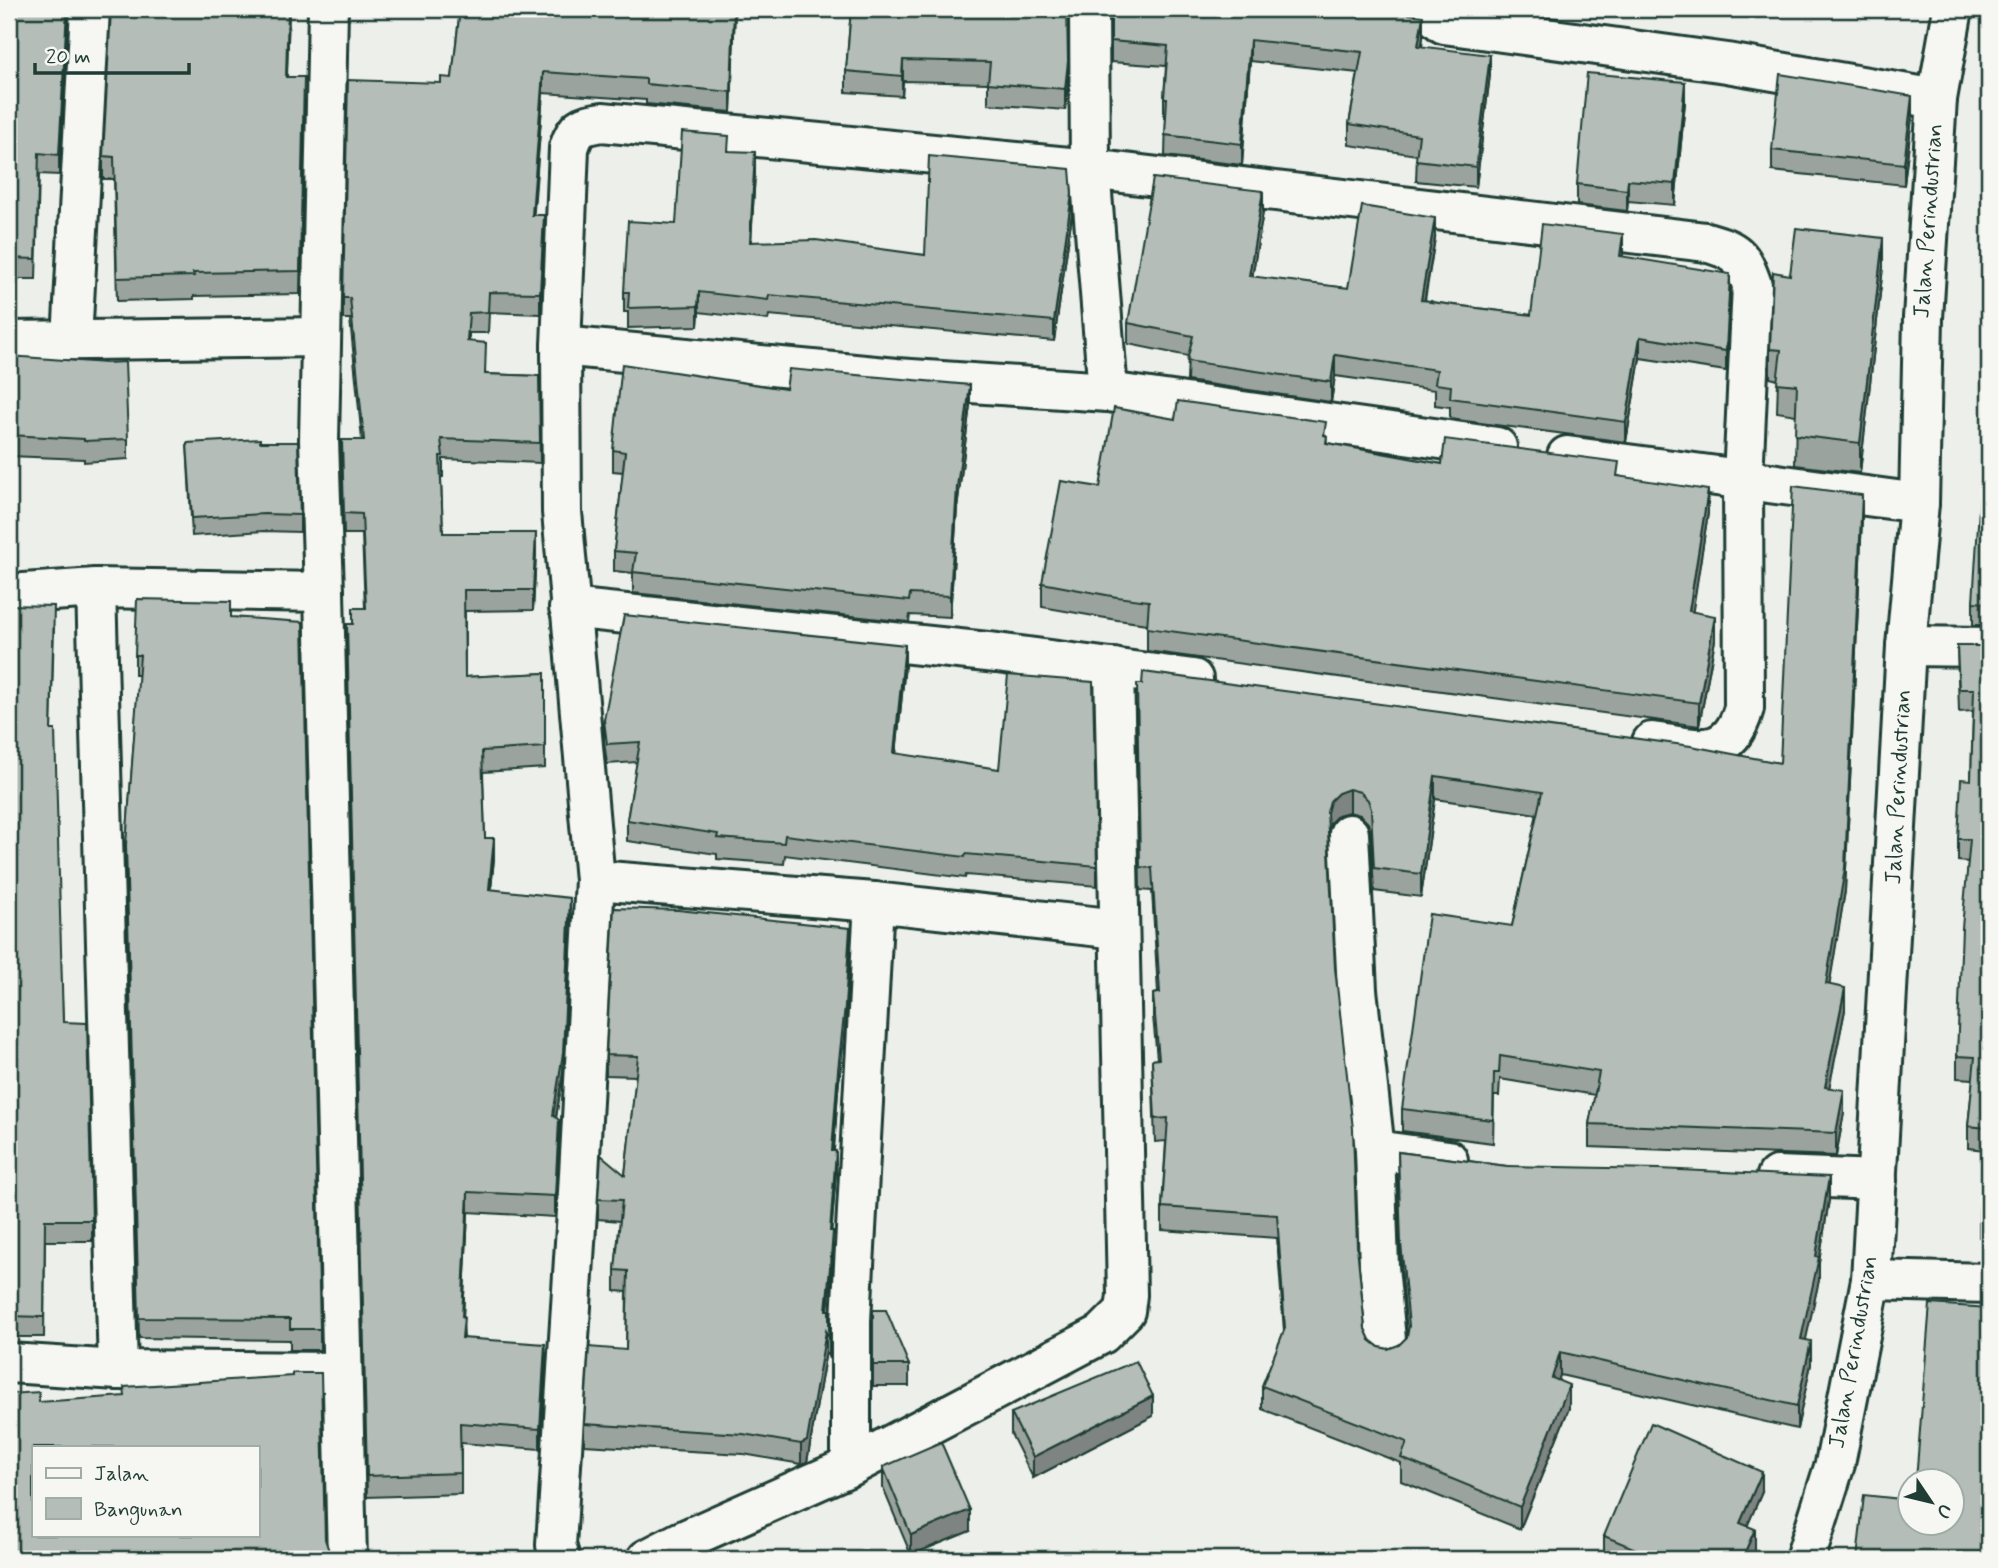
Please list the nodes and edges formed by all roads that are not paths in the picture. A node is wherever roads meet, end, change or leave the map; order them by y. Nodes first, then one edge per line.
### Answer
1 (90, 9) edge
2 (328, 9) edge
3 (1089, 9) edge
4 (1426, 9) edge
5 (1952, 9) edge
6 (1937, 99) junction
7 (1090, 169) junction
8 (321, 337) junction
9 (72, 340) junction
10 (9, 341) edge
11 (561, 346) junction
12 (1108, 392) junction
13 (1743, 479) junction
14 (1919, 503) junction
15 (96, 587) junction
16 (324, 592) junction
17 (9, 594) edge
18 (569, 608) junction
19 (1906, 646) junction
20 (1989, 647) edge
21 (1114, 668) junction
22 (1224, 683) edge
23 (1621, 738) edge
24 (1349, 834) dead end
25 (594, 880) junction
26 (874, 902) junction
27 (1119, 929) junction
28 (1375, 1150) junction
29 (1481, 1164) edge
30 (1741, 1174) edge
31 (1877, 1180) junction
32 (1871, 1280) junction
33 (1989, 1283) edge
34 (1387, 1350) edge
35 (9, 1363) edge
36 (118, 1370) junction
37 (341, 1372) junction
38 (851, 1466) junction
39 (347, 1559) edge
40 (560, 1559) edge
41 (647, 1559) edge
42 (1805, 1559) edge

1 - 9 street
2 - 8 street
3 - 7 street
4 - 6 street
5 - 6 street, Jalan Perindustrian
6 - 14 street, Jalan Perindustrian
7 - 11 street
7 - 12 street
7 - 13 street
8 - 9 street
8 - 16 street
9 - 10 street
11 - 12 street
11 - 18 street
12 - 13 street
13 - 14 street
13 - 23 street
14 - 19 street, Jalan Perindustrian
15 - 16 street
15 - 17 street
15 - 36 street
16 - 37 street
18 - 21 street
18 - 25 street
19 - 20 street
19 - 31 street, Jalan Perindustrian
21 - 22 street
21 - 27 street
24 - 28 street
25 - 26 street
25 - 40 street
26 - 27 street
26 - 38 street
27 - 38 street
28 - 29 street
28 - 34 street
30 - 31 street
31 - 32 street, Jalan Perindustrian
32 - 33 street
32 - 42 street, Jalan Perindustrian
35 - 36 street
36 - 37 street
37 - 39 street
38 - 41 street

